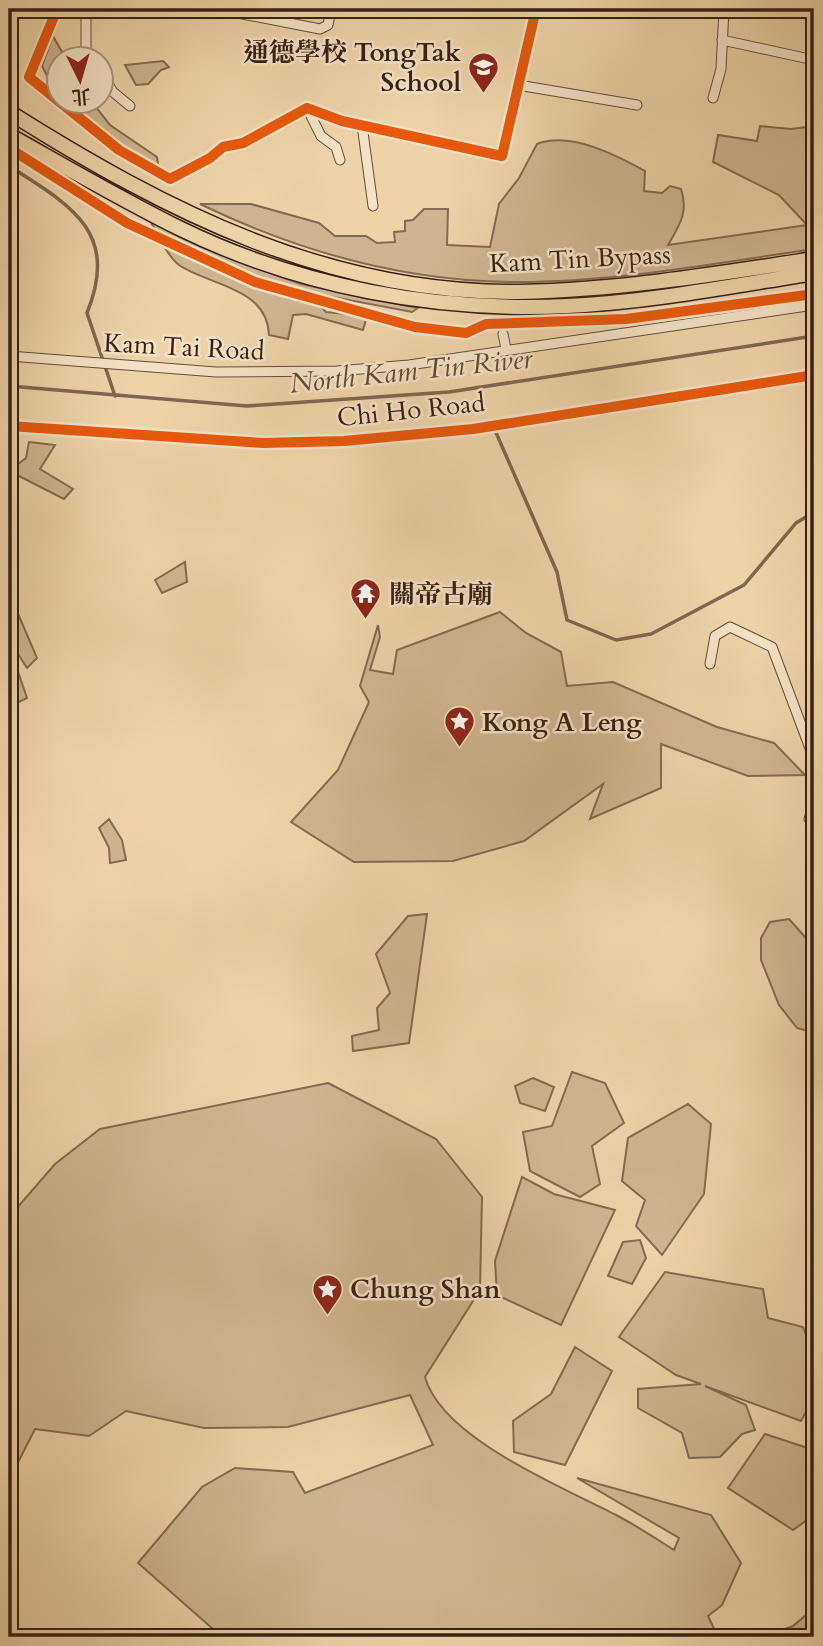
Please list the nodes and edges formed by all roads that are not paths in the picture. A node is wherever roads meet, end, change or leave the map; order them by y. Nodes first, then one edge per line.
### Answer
1 (57, 9) edge
2 (86, 9) edge
3 (331, 9) edge
4 (536, 9) edge
5 (724, 9) edge
6 (222, 10) edge
7 (722, 40) junction
8 (86, 46) edge
9 (814, 60) edge
10 (517, 85) junction
11 (116, 94) edge
12 (713, 98) dead end
13 (637, 105) dead end
14 (130, 106) dead end
15 (307, 108) junction
16 (9, 112) edge
17 (362, 125) junction
18 (9, 135) edge
19 (340, 160) dead end
20 (373, 206) dead end
21 (814, 259) edge
22 (814, 273) edge
23 (814, 305) edge
24 (503, 334) dead end
25 (506, 349) junction
26 (9, 356) edge
27 (814, 375) edge
28 (9, 426) edge
29 (710, 664) dead end
30 (814, 759) edge
31 (814, 806) edge
32 (814, 823) edge

1 - 15 street
2 - 8 street
3 - 6 street
4 - 10 street
5 - 7 street
7 - 9 street
7 - 12 street
10 - 13 street
10 - 17 street
11 - 14 street
15 - 17 street
15 - 19 street
16 - 21 main road, Kam Tin Bypass
17 - 20 street
18 - 22 main road, Kam Tin Bypass
23 - 25 street, Kam Tai Road
24 - 25 street
25 - 26 street, Kam Tai Road
27 - 28 street, Chi Ho Road
29 - 30 street
31 - 32 street

